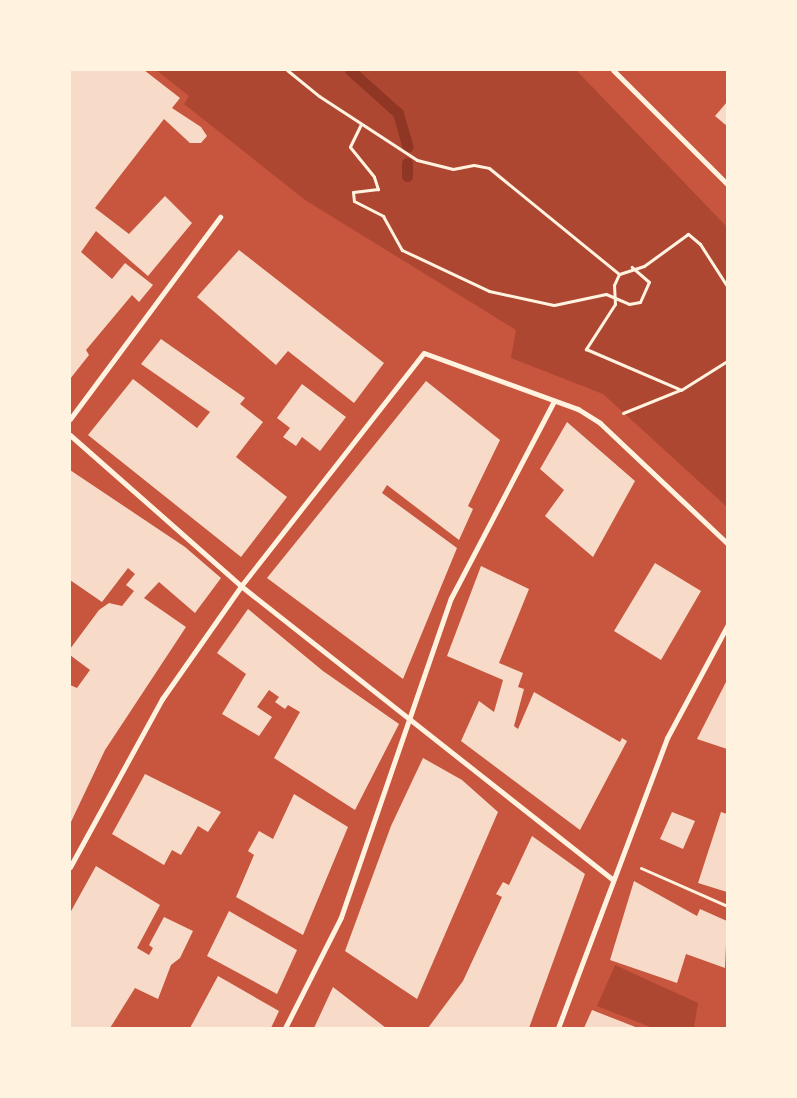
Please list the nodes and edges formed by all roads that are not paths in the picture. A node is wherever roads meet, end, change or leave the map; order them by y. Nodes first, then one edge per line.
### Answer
1 (613, 70) edge
2 (727, 184) edge
3 (220, 216) dead end
4 (554, 401) junction
5 (70, 419) edge
6 (70, 435) edge
7 (727, 543) edge
8 (242, 586) junction
9 (727, 626) edge
10 (411, 717) junction
11 (70, 867) edge
12 (613, 880) junction
13 (285, 1028) edge
14 (558, 1028) edge

1 - 2 street
3 - 5 street
4 - 7 street
4 - 8 street
4 - 10 street
6 - 8 street
8 - 10 street
8 - 11 street
9 - 12 street
10 - 12 street
10 - 13 street
12 - 14 street

